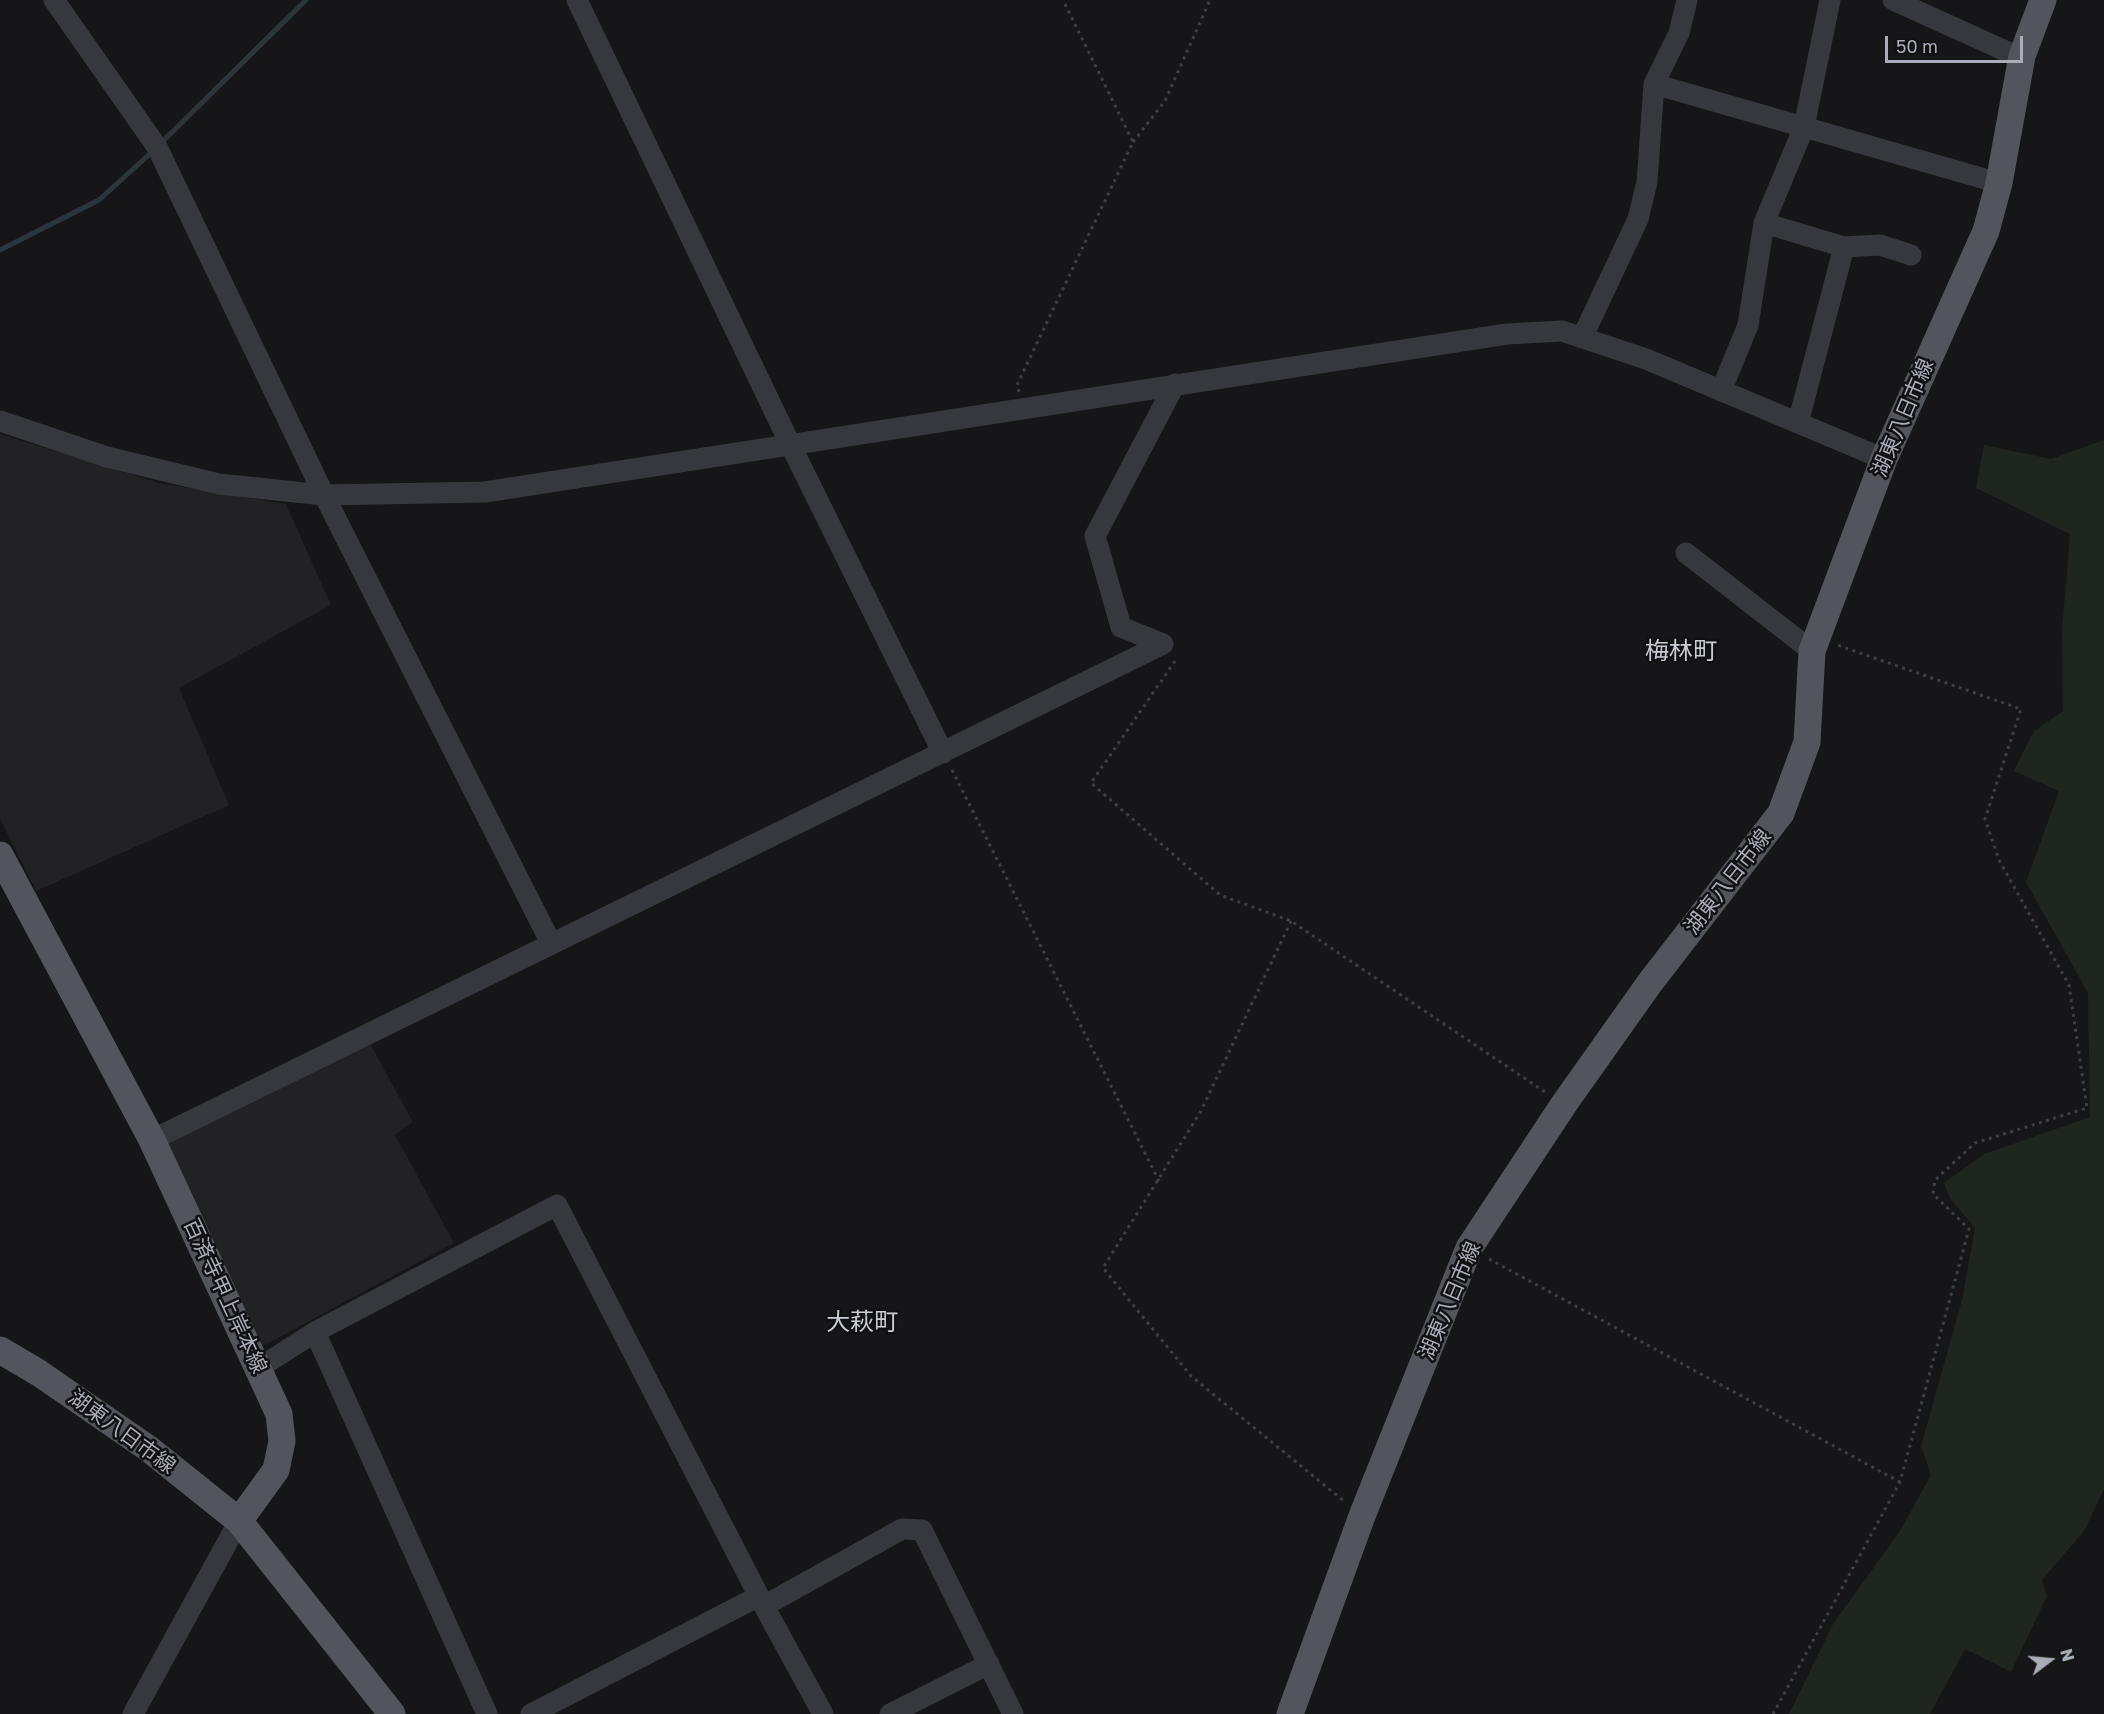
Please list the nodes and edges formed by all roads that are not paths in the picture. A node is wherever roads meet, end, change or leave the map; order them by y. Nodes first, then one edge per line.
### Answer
1 (54, 0) edge
2 (577, 0) edge
3 (1687, 0) edge
4 (1830, 0) edge
5 (1893, 0) edge
6 (2043, 0) edge
7 (2022, 56) junction
8 (1654, 84) junction
9 (1804, 127) junction
10 (1999, 183) junction
11 (1764, 223) junction
12 (1844, 247) junction
13 (1911, 255) dead end
14 (1582, 338) junction
15 (1175, 384) junction
16 (1721, 391) junction
17 (0, 421) edge
18 (1798, 423) junction
19 (791, 446) junction
20 (1884, 459) junction
21 (324, 495) junction
22 (1686, 553) dead end
23 (1814, 645) junction
24 (943, 753) junction
25 (0, 855) edge
26 (551, 943) junction
27 (152, 1140) junction
28 (315, 1332) junction
29 (0, 1350) edge
30 (259, 1368) junction
31 (239, 1521) junction
32 (761, 1601) junction
33 (989, 1664) junction
34 (133, 1714) edge
35 (392, 1714) edge
36 (487, 1714) edge
37 (531, 1714) edge
38 (823, 1714) edge
39 (890, 1714) edge
40 (1013, 1714) edge
41 (1290, 1714) edge

1 - 21 street
2 - 19 street
3 - 8 street
4 - 9 street
5 - 7 street
6 - 7 main road, 湖東八日市線
7 - 10 main road, 湖東八日市線
8 - 9 street
8 - 14 street
9 - 10 street
9 - 11 street
10 - 20 main road, 湖東八日市線
11 - 12 street
11 - 16 street
12 - 13 street
12 - 18 street
14 - 15 street
14 - 16 street
15 - 19 street
15 - 24 street
16 - 18 street
17 - 21 street
18 - 20 street
19 - 21 street
19 - 24 street
20 - 23 main road, 湖東八日市線
21 - 26 street
22 - 23 street
23 - 41 main road, 湖東八日市線
24 - 26 street
25 - 27 main road, 百済寺甲上岸本線
26 - 27 street
27 - 30 main road, 百済寺甲上岸本線
28 - 30 street
28 - 32 street
28 - 36 street
29 - 31 main road, 湖東八日市線
30 - 31 main road, 百済寺甲上岸本線
31 - 34 street
31 - 35 main road
32 - 33 street
32 - 37 street
32 - 38 street
33 - 39 street
33 - 40 street

